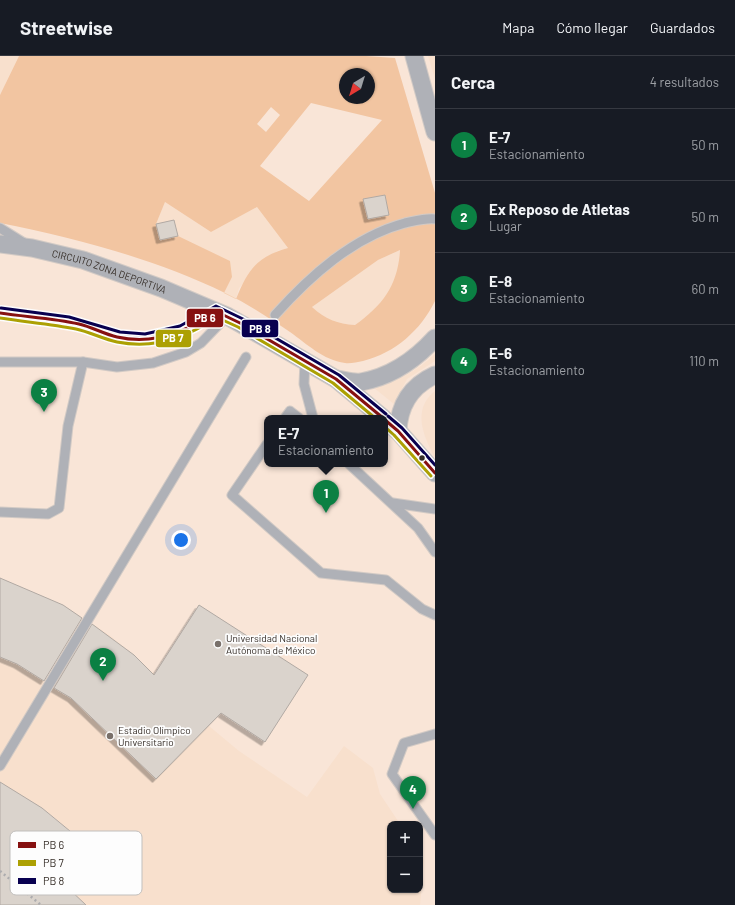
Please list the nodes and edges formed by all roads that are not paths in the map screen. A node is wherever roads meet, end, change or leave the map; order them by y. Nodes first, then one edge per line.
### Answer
1 (414, 56) edge
2 (435, 132) edge
3 (435, 219) edge
4 (0, 228) edge
5 (0, 244) edge
6 (32, 248) junction
7 (0, 313) edge
8 (275, 315) dead end
9 (228, 317) junction
10 (435, 338) edge
11 (246, 357) dead end
12 (305, 361) junction
13 (0, 362) edge
14 (83, 362) junction
15 (435, 375) edge
16 (336, 379) junction
17 (287, 415) edge
18 (295, 415) edge
19 (312, 415) edge
20 (379, 415) edge
21 (388, 423) edge
22 (398, 431) junction
23 (264, 448) edge
24 (352, 467) edge
25 (435, 473) edge
26 (392, 504) junction
27 (435, 509) edge
28 (0, 512) edge
29 (435, 552) edge
30 (435, 615) edge
31 (435, 734) edge
32 (0, 766) edge
33 (435, 835) edge

1 - 2 street
3 - 8 lane
4 - 6 lane
5 - 6 street, CIRCUITO ZONA DEPORTIVA
6 - 9 street, CIRCUITO ZONA DEPORTIVA
7 - 9 lane
9 - 12 street, CIRCUITO ZONA DEPORTIVA
9 - 14 lane
10 - 16 street
11 - 32 lane
12 - 16 street, CIRCUITO ZONA DEPORTIVA
12 - 19 lane
13 - 14 lane
14 - 28 lane
15 - 22 street
16 - 20 street, CIRCUITO ZONA DEPORTIVA
17 - 18 lane
21 - 22 street
22 - 25 street
23 - 30 lane
24 - 26 lane
26 - 27 lane
26 - 29 lane
31 - 33 lane

